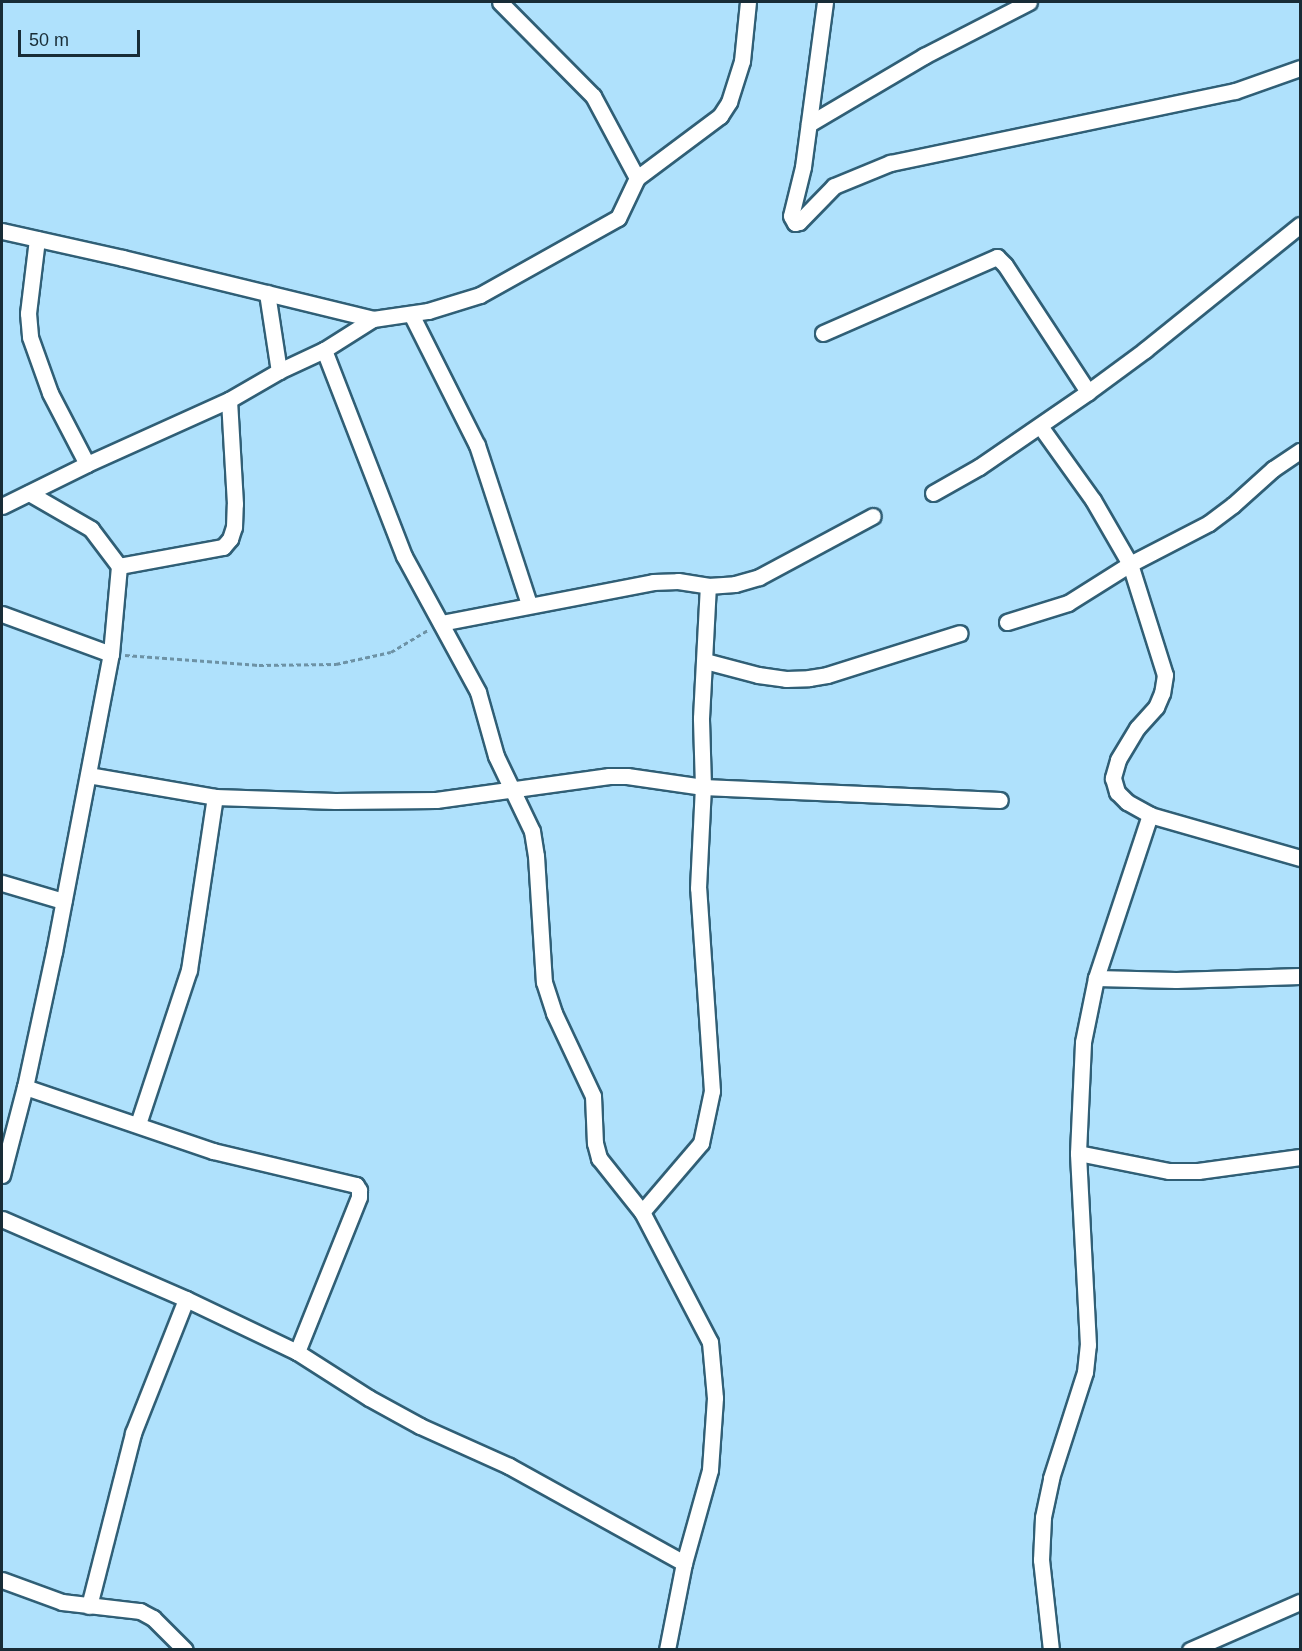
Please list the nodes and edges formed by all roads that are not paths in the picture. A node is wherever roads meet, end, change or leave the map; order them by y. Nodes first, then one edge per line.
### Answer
1 (500, 2) edge
2 (748, 2) edge
3 (825, 2) edge
4 (1029, 2) edge
5 (1300, 68) edge
6 (809, 124) junction
7 (637, 178) junction
8 (1300, 225) edge
9 (2, 231) edge
10 (37, 239) junction
11 (267, 293) junction
12 (411, 314) junction
13 (373, 320) junction
14 (824, 333) dead end
15 (324, 350) junction
16 (279, 371) junction
17 (1088, 392) junction
18 (229, 400) junction
19 (1040, 426) junction
20 (1300, 451) edge
21 (87, 464) junction
22 (29, 493) junction
23 (933, 493) dead end
24 (2, 506) edge
25 (873, 516) dead end
26 (1130, 564) junction
27 (119, 566) junction
28 (708, 586) junction
29 (529, 604) junction
30 (2, 614) edge
31 (1007, 622) dead end
32 (441, 623) junction
33 (960, 633) dead end
34 (111, 654) junction
35 (705, 661) junction
36 (88, 775) junction
37 (703, 787) junction
38 (513, 789) junction
39 (215, 797) junction
40 (1000, 800) dead end
41 (1150, 815) junction
42 (1300, 858) edge
43 (2, 882) edge
44 (63, 901) junction
45 (1300, 976) edge
46 (1096, 978) junction
47 (25, 1088) junction
48 (138, 1124) junction
49 (1078, 1153) junction
50 (1300, 1158) edge
51 (2, 1175) edge
52 (642, 1212) junction
53 (2, 1219) edge
54 (186, 1299) junction
55 (297, 1352) junction
56 (684, 1563) junction
57 (2, 1580) edge
58 (1300, 1602) edge
59 (89, 1606) junction
60 (185, 1650) edge
61 (667, 1650) edge
62 (1051, 1650) edge
63 (1190, 1650) edge

1 - 7 street
2 - 7 street
3 - 6 street
4 - 6 street
5 - 6 street
7 - 12 street
8 - 17 street
9 - 10 street
10 - 11 street
10 - 21 street
11 - 13 street
11 - 16 street
12 - 13 street
12 - 29 street
13 - 15 street
14 - 17 street
15 - 16 street
15 - 32 street
16 - 18 street
17 - 19 street
18 - 21 street
18 - 27 street
19 - 23 street
19 - 26 street
20 - 26 street
21 - 22 street
22 - 24 street
22 - 27 street
25 - 28 street
26 - 31 street
26 - 41 street
27 - 34 street
28 - 29 street
28 - 35 street
29 - 32 street
30 - 34 street
32 - 38 street
33 - 35 street
34 - 36 street
35 - 37 street
36 - 39 street
36 - 44 street
37 - 38 street
37 - 40 street
37 - 52 street
38 - 39 street
38 - 52 street
39 - 48 street
41 - 42 street
41 - 46 street
43 - 44 street
44 - 47 street
45 - 46 street
46 - 49 street
47 - 48 street
47 - 51 street
48 - 55 street
49 - 50 street
49 - 62 street
52 - 56 street
53 - 54 street
54 - 55 street
54 - 59 street
55 - 56 street
56 - 61 street
57 - 59 street
58 - 63 street
59 - 60 street

